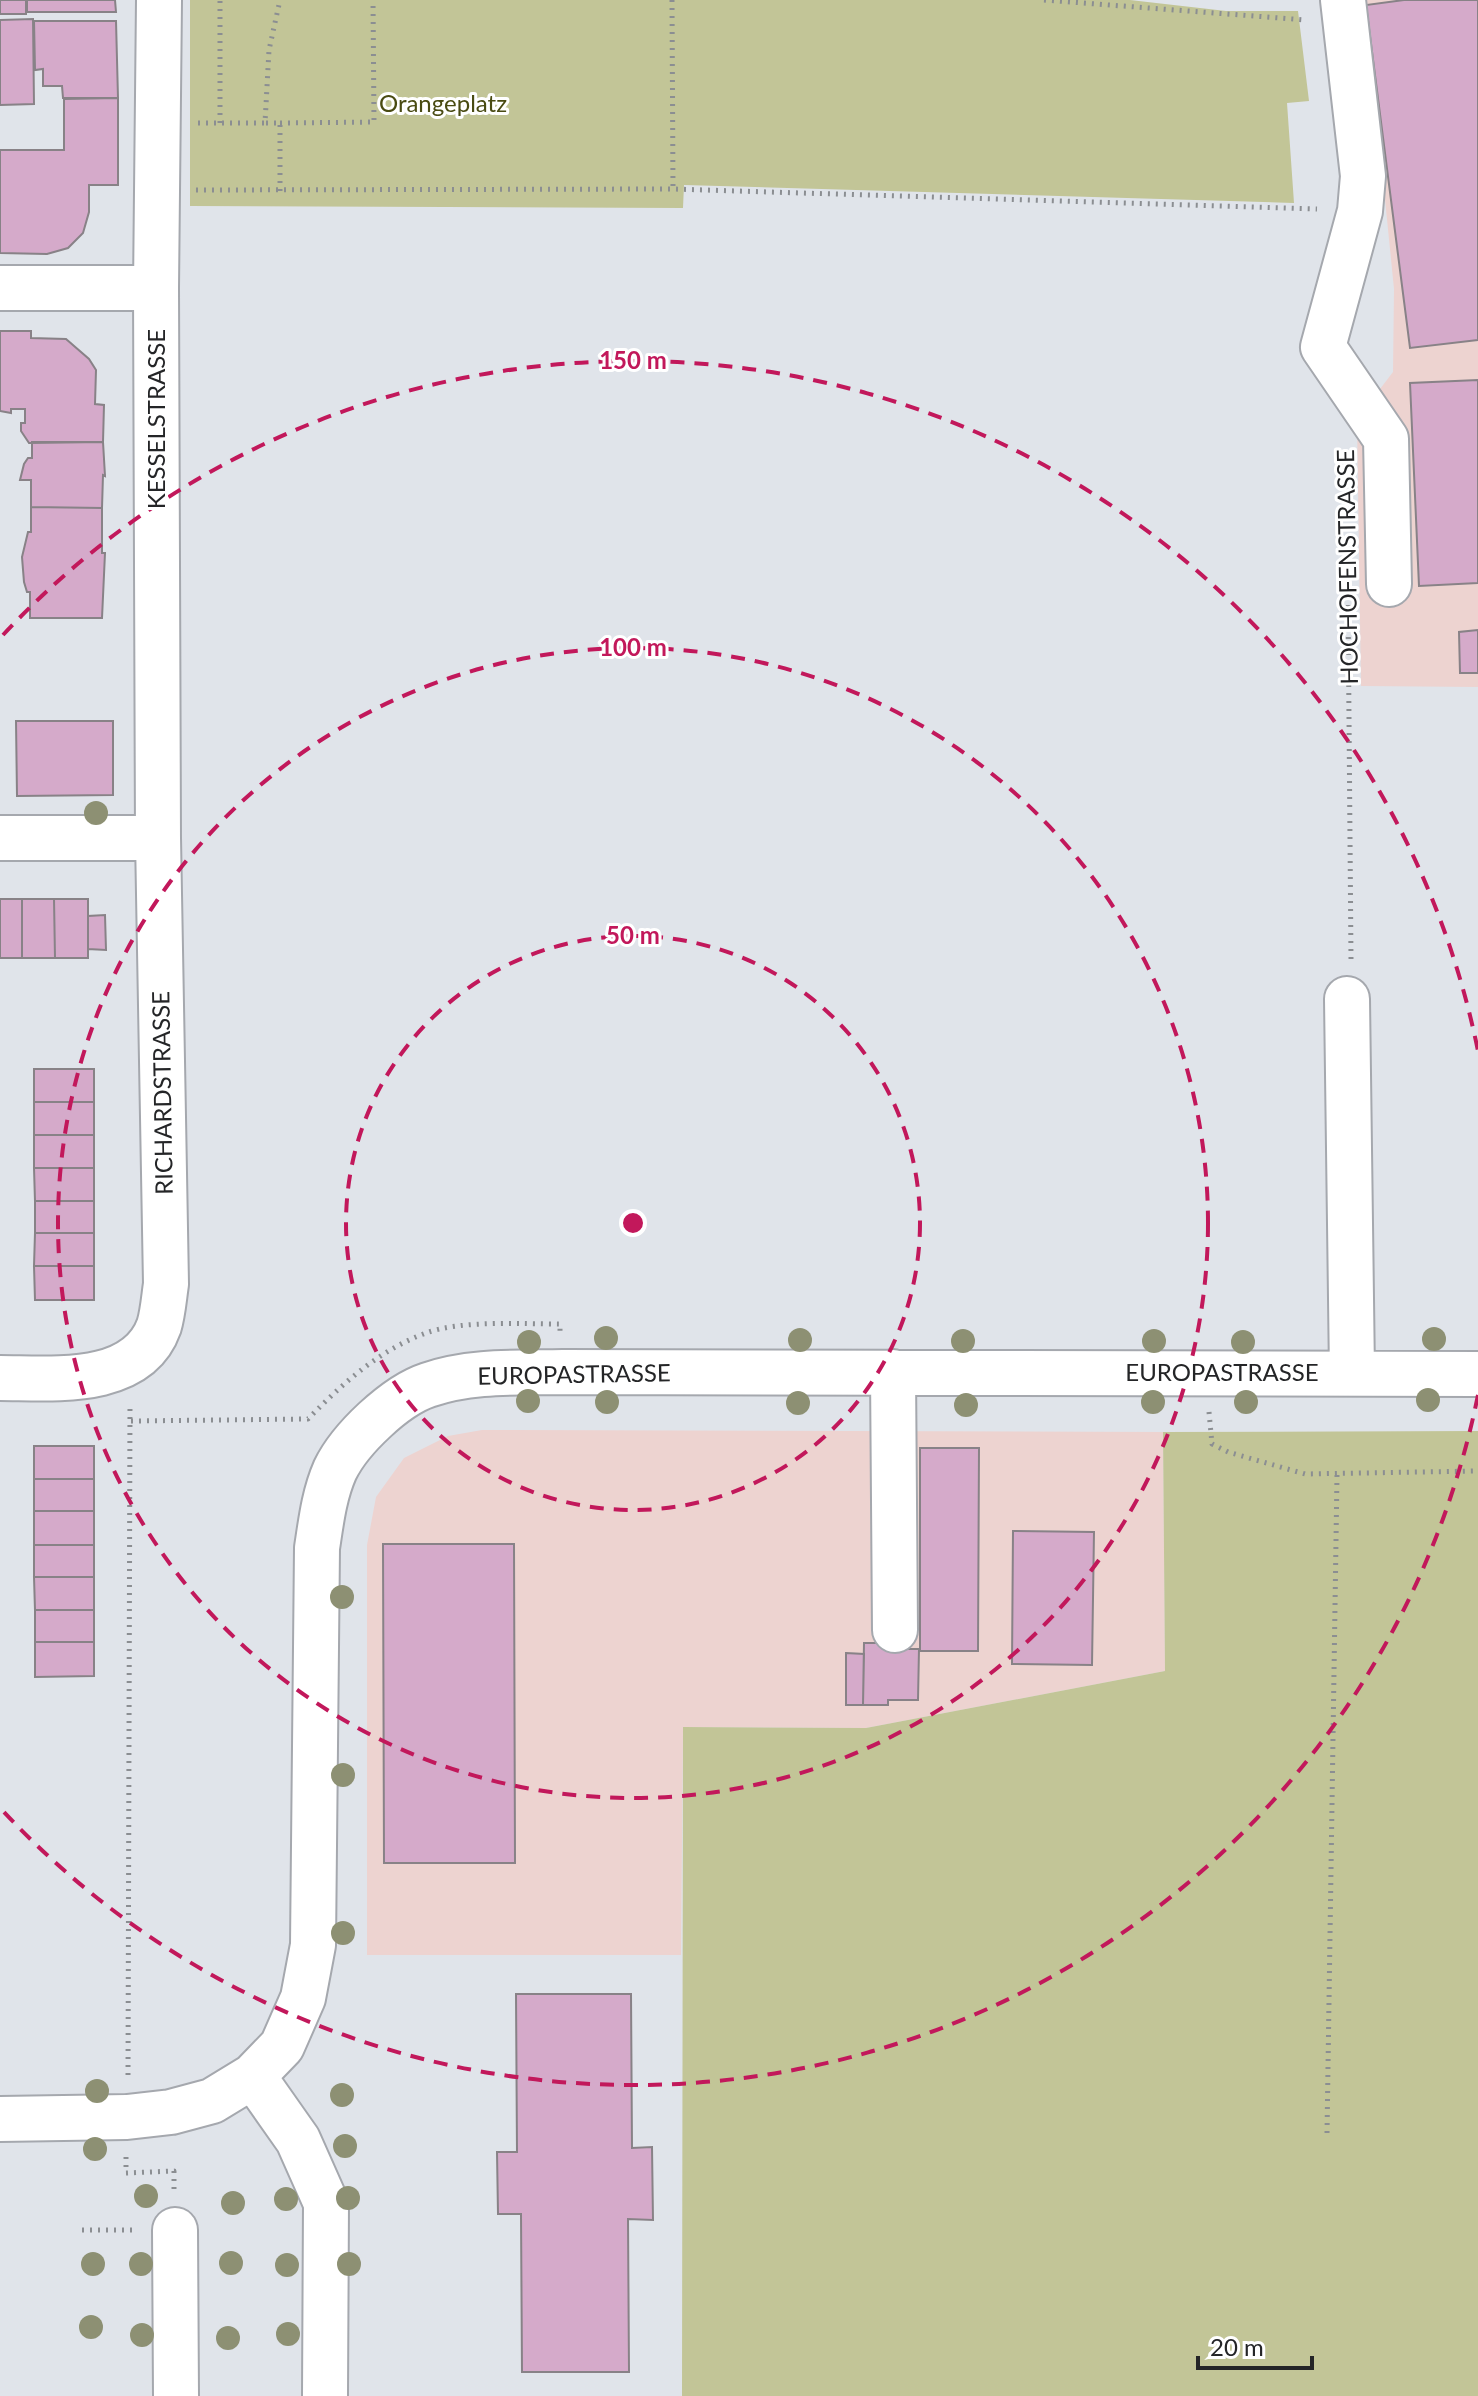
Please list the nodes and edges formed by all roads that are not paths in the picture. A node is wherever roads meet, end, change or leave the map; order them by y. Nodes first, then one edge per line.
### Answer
1 (159, 0) edge
2 (1344, 12) edge
3 (0, 288) edge
4 (156, 288) junction
5 (1369, 584) road end
6 (0, 838) edge
7 (158, 838) junction
8 (1347, 999) road end
9 (893, 1372) junction
10 (1352, 1373) junction
11 (1478, 1374) edge
12 (0, 1378) edge
13 (895, 1630) dead end
14 (253, 2076) junction
15 (0, 2119) edge
16 (175, 2230) road end
17 (176, 2396) edge
18 (325, 2396) edge

1 - 4 street, KESSELSTRASSE
2 - 5 street
3 - 4 street
4 - 7 street, KESSELSTRASSE
6 - 7 street
7 - 12 street, RICHARDSTRASSE
8 - 10 street, EUROPASTRASSE
9 - 10 street, EUROPASTRASSE
9 - 13 street
9 - 14 street, EUROPASTRASSE
10 - 11 street, EUROPASTRASSE
14 - 15 street, EUROPASTRASSE
14 - 18 street
16 - 17 street

